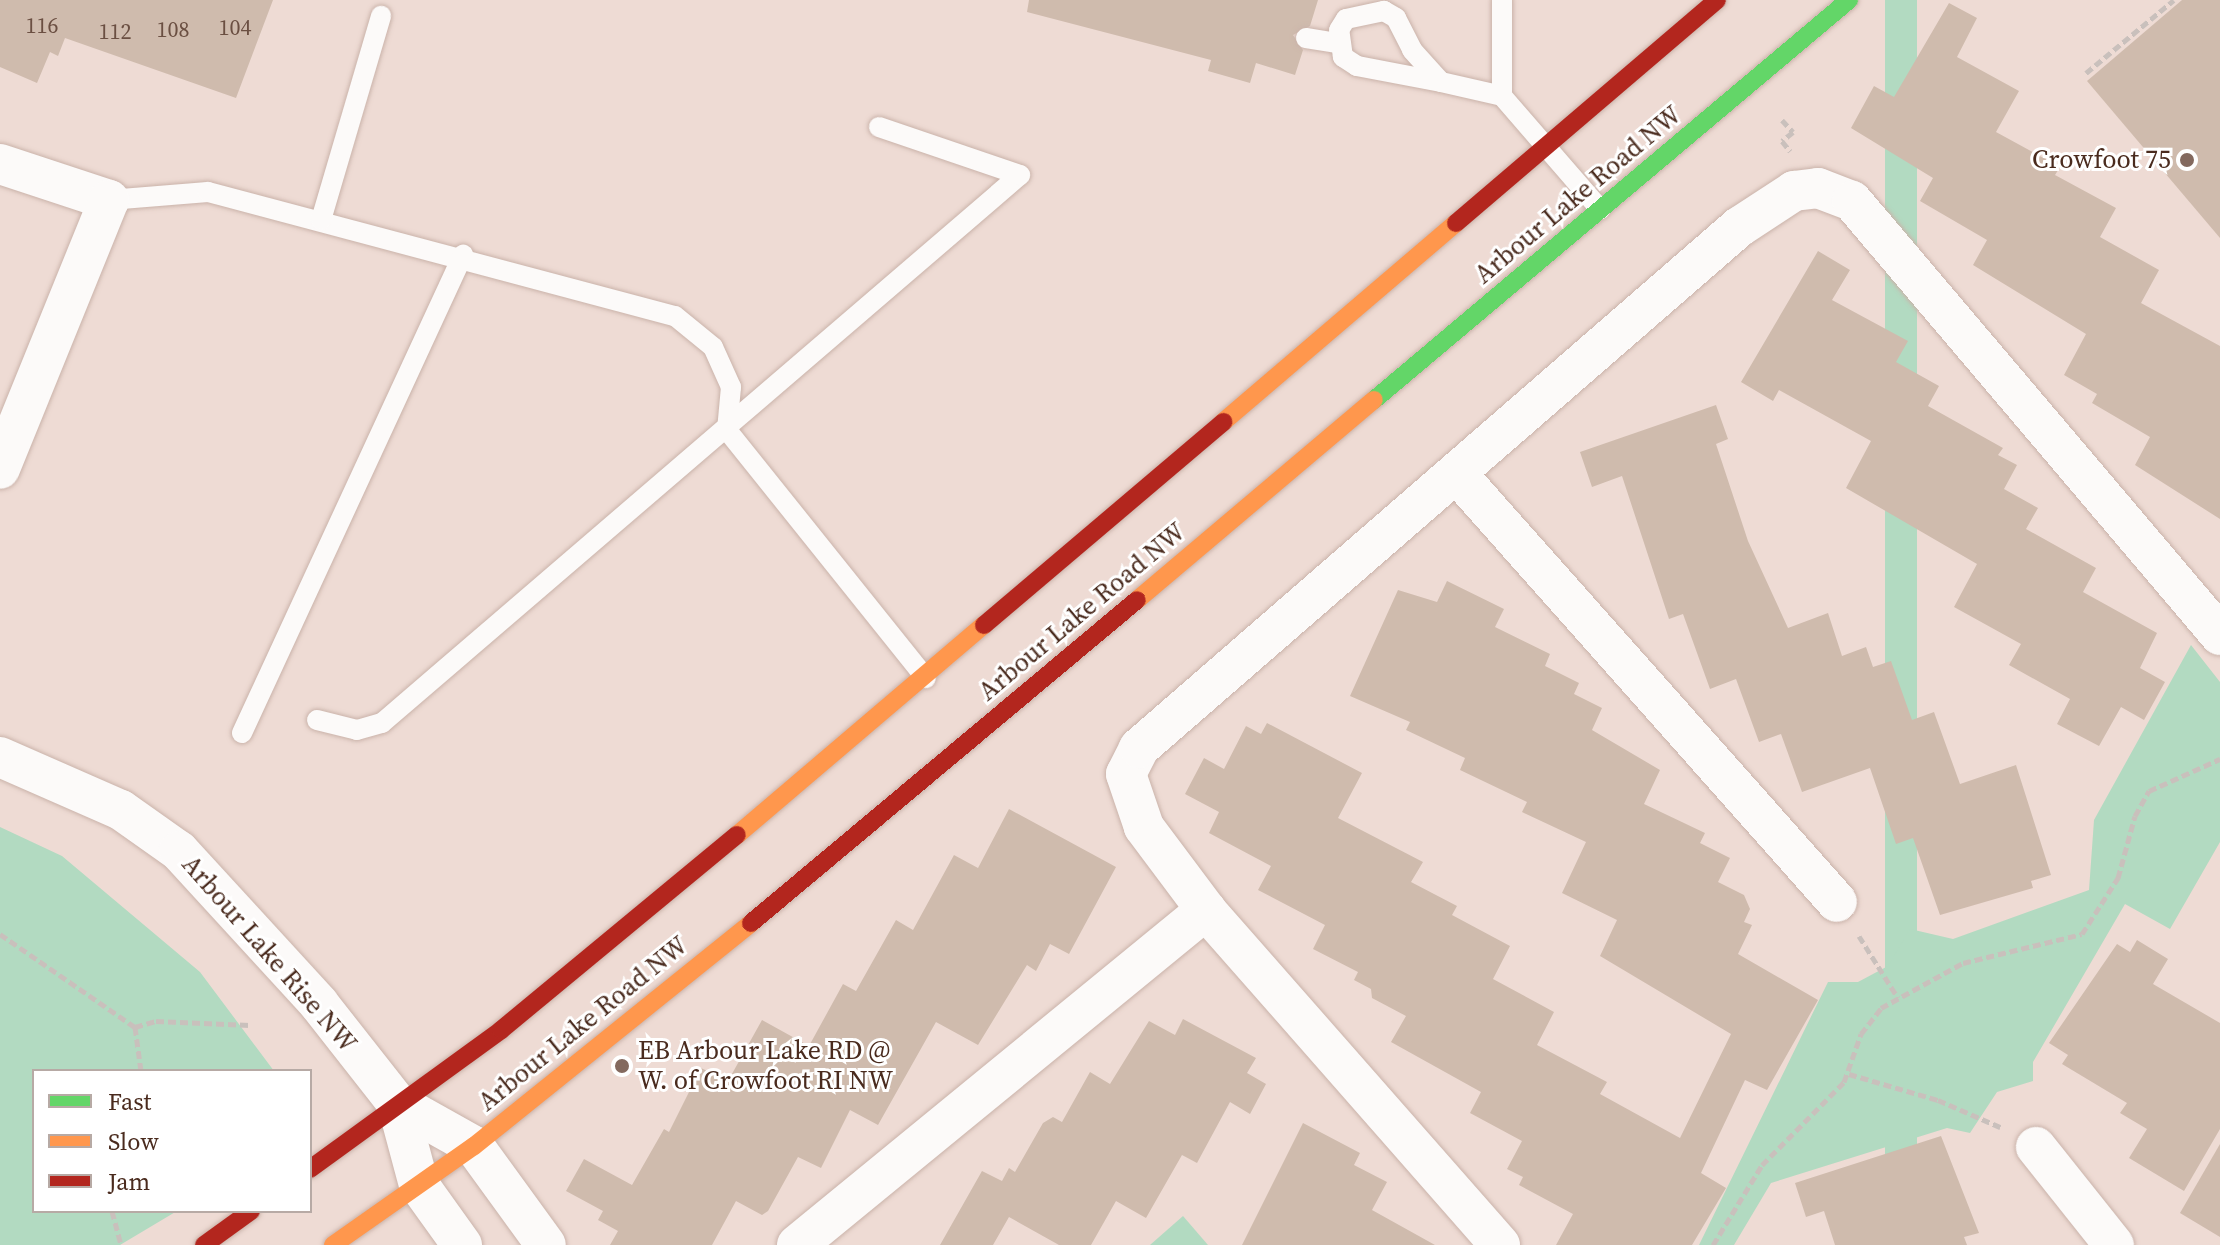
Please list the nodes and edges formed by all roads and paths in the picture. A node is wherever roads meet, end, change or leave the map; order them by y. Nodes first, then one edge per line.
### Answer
1 (1502, 0) edge
2 (1717, 0) edge
3 (1849, 0) edge
4 (2174, 0) edge
5 (381, 16) dead end
6 (1306, 38) dead end
7 (1338, 43) junction
8 (2086, 73) dead end
9 (1441, 82) junction
10 (1502, 96) junction
11 (879, 127) dead end
12 (1548, 149) junction
13 (0, 164) edge
14 (109, 200) junction
15 (1600, 209) junction
16 (321, 220) junction
17 (463, 255) junction
18 (727, 430) junction
19 (0, 469) edge
20 (1457, 474) junction
21 (2220, 635) edge
22 (926, 678) junction
23 (317, 720) dead end
24 (242, 733) dead end
25 (0, 757) edge
26 (2220, 759) edge
27 (1837, 902) joint
28 (1206, 910) junction
29 (0, 934) edge
30 (1898, 998) junction
31 (250, 1025) dead end
32 (135, 1027) junction
33 (141, 1069) edge
34 (1849, 1074) junction
35 (397, 1103) junction
36 (474, 1146) junction
37 (2036, 1147) joint
38 (312, 1167) edge
39 (419, 1185) junction
40 (113, 1213) edge
41 (248, 1213) edge
42 (121, 1245) edge
43 (204, 1245) edge
44 (333, 1245) edge
45 (462, 1245) edge
46 (546, 1245) edge
47 (797, 1245) edge
48 (1500, 1245) edge
49 (1713, 1245) edge
50 (2114, 1245) edge

1 - 10 lane
2 - 12 street, Arbour Lake Road NW
3 - 15 street, Arbour Lake Road NW
4 - 8 path
5 - 16 lane
6 - 7 lane
7 - 9 lane
7 - 9 lane
9 - 10 lane
10 - 12 lane
11 - 18 lane
12 - 15 lane
12 - 22 street, Arbour Lake Road NW
13 - 14 street
14 - 16 lane
14 - 19 street
15 - 36 street, Arbour Lake Road NW
16 - 17 lane
17 - 18 lane
17 - 24 lane
18 - 22 lane
18 - 23 lane
20 - 21 street
20 - 27 street
20 - 28 street
22 - 35 street, Arbour Lake Road NW
25 - 35 street, Arbour Lake Rise NW
26 - 30 path
27 - 30 path
28 - 47 street
28 - 48 street
29 - 32 path
30 - 34 path
31 - 32 path
32 - 33 path
34 - 37 path
34 - 49 path
35 - 36 street
35 - 38 street, Arbour Lake Road NW
35 - 39 street
36 - 39 street, Arbour Lake Road NW
36 - 46 street
37 - 50 street
39 - 44 street, Arbour Lake Road NW
39 - 45 street
40 - 42 path
41 - 43 street

